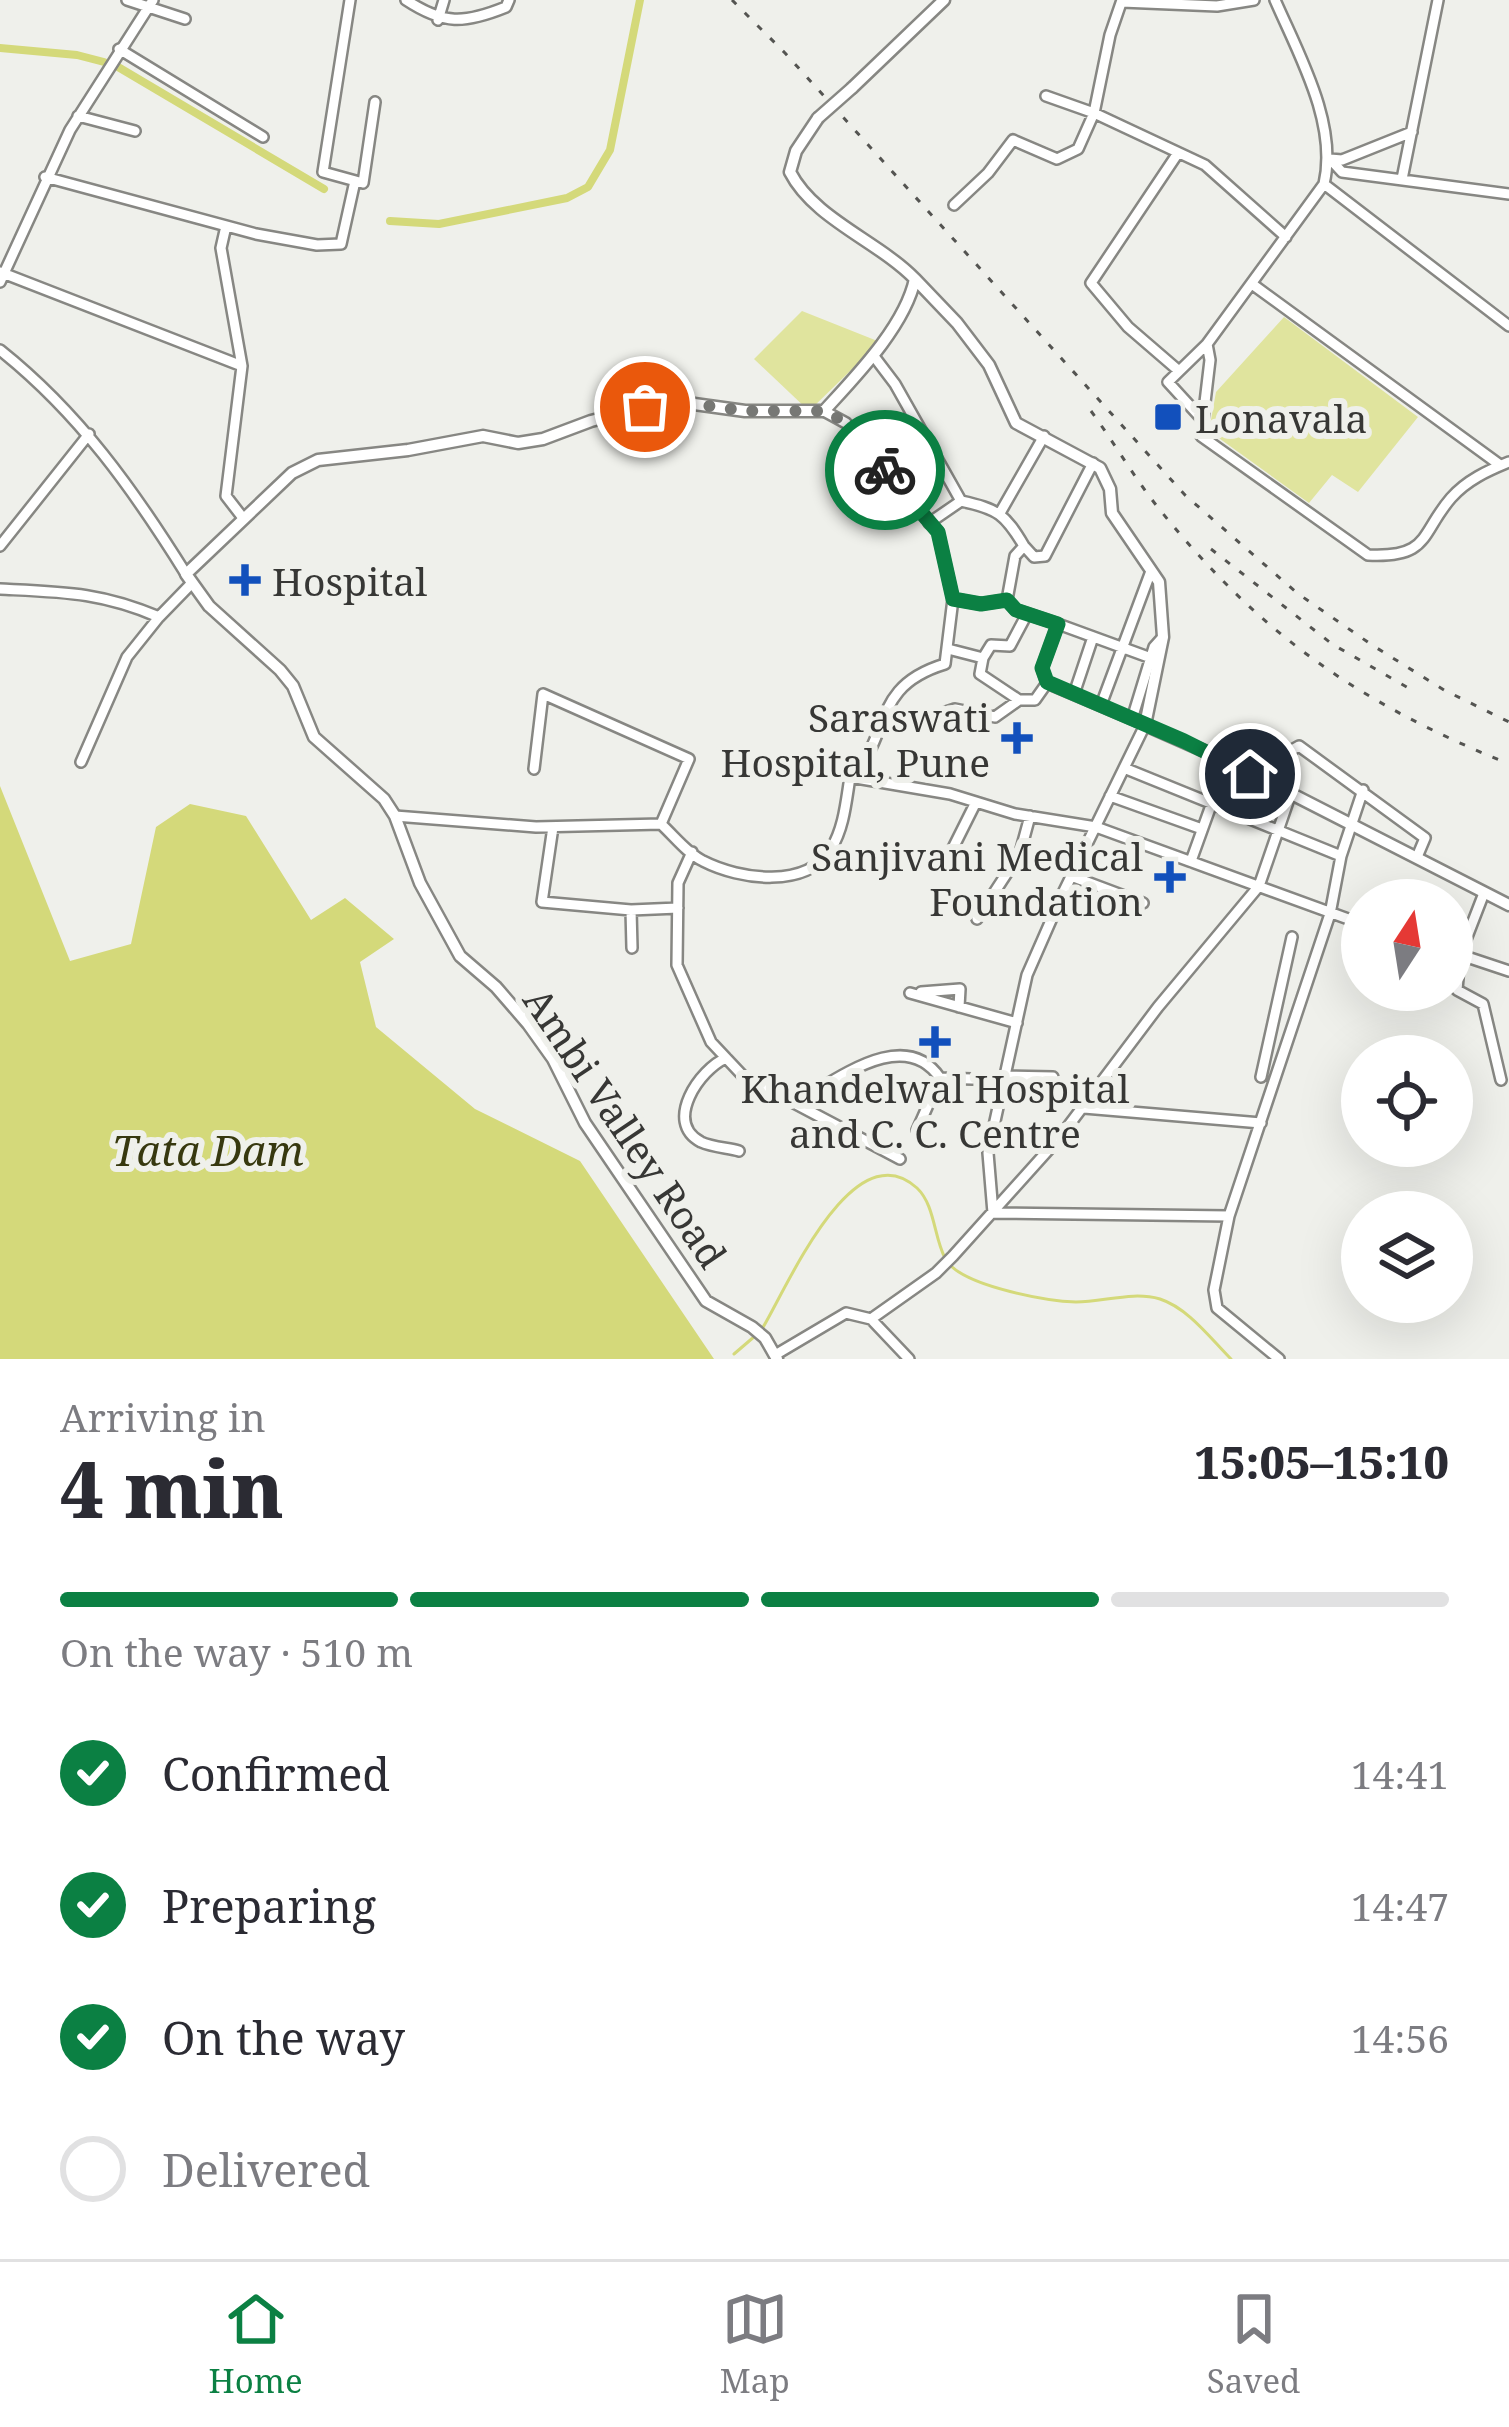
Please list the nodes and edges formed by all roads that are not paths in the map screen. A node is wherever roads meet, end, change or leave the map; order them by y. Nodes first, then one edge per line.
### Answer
1 (127, 0) edge
2 (350, 0) edge
3 (406, 0) edge
4 (443, 0) edge
5 (508, 0) edge
6 (1254, 0) edge
7 (1275, 0) edge
8 (1438, 0) edge
9 (1122, 1) edge
10 (937, 3) edge
11 (150, 4) edge
12 (185, 20) dead end
13 (439, 20) junction
14 (119, 49) junction
15 (1046, 96) dead end
16 (375, 102) dead end
17 (1094, 113) junction
18 (78, 116) junction
19 (135, 131) dead end
20 (1412, 132) junction
21 (262, 136) dead end
22 (1178, 153) junction
23 (1330, 159) junction
24 (45, 177) junction
25 (1402, 179) junction
26 (355, 181) junction
27 (1324, 184) junction
28 (1509, 194) edge
29 (954, 205) dead end
30 (226, 226) junction
31 (1286, 237) junction
32 (1, 276) edge
33 (915, 279) junction
34 (1252, 284) junction
35 (1509, 326) edge
36 (1208, 344) junction
37 (0, 350) edge
38 (874, 355) junction
39 (242, 366) junction
40 (1179, 371) junction
41 (824, 411) junction
42 (1202, 419) junction
43 (89, 434) junction
44 (1044, 436) junction
45 (1093, 463) junction
46 (1505, 464) edge
47 (962, 501) junction
48 (1000, 513) junction
49 (243, 518) junction
50 (929, 523) junction
51 (0, 546) edge
52 (1024, 546) junction
53 (1151, 571) junction
54 (189, 579) junction
55 (0, 589) edge
56 (953, 599) junction
57 (1007, 600) junction
58 (1027, 614) junction
59 (159, 617) junction
60 (1058, 624) junction
61 (1093, 637) junction
62 (1163, 637) junction
63 (1121, 648) junction
64 (948, 649) junction
65 (983, 658) junction
66 (1151, 658) junction
67 (1047, 682) junction
68 (1074, 694) junction
69 (1019, 700) junction
70 (1101, 705) junction
71 (1132, 718) junction
72 (881, 719) junction
73 (1145, 725) junction
74 (1227, 761) junction
75 (81, 762) dead end
76 (1124, 768) junction
77 (535, 770) dead end
78 (1250, 774) junction
79 (850, 777) junction
80 (1363, 790) junction
81 (1110, 796) junction
82 (1290, 796) junction
83 (976, 802) junction
84 (1210, 802) junction
85 (395, 816) junction
86 (1030, 816) junction
87 (1351, 823) junction
88 (661, 824) junction
89 (1096, 826) junction
90 (553, 827) junction
91 (1202, 829) junction
92 (1279, 830) junction
93 (692, 852) junction
94 (1341, 856) junction
95 (1417, 857) junction
96 (948, 858) dead end
97 (1191, 861) junction
98 (1071, 876) junction
99 (1259, 886) junction
100 (1484, 892) junction
101 (1143, 903) dead end
102 (1509, 905) edge
103 (678, 908) junction
104 (631, 910) junction
105 (1330, 914) junction
106 (1473, 916) edge
107 (1341, 917) edge
108 (977, 919) dead end
109 (1292, 937) dead end
110 (632, 947) dead end
111 (1473, 959) edge
112 (1509, 971) edge
113 (1282, 980) junction
114 (1306, 985) junction
115 (1473, 999) edge
116 (959, 1006) junction
117 (1017, 1022) junction
118 (726, 1058) junction
119 (1053, 1077) dead end
120 (1261, 1077) dead end
121 (940, 1078) junction
122 (1005, 1078) junction
123 (1501, 1080) dead end
124 (795, 1103) junction
125 (1084, 1108) junction
126 (1261, 1123) junction
127 (917, 1130) dead end
128 (740, 1151) dead end
129 (900, 1159) dead end
130 (993, 1213) junction
131 (1229, 1216) junction
132 (871, 1318) junction
133 (776, 1357) edge
134 (909, 1359) edge
135 (1279, 1359) edge

1 - 11 street
2 - 26 street
3 - 13 street
4 - 13 street
5 - 13 street
6 - 9 street
7 - 23 street
8 - 20 street
9 - 17 street
10 - 33 main road, bridge
11 - 12 street
11 - 14 street
14 - 18 street
14 - 21 street
15 - 17 street
16 - 26 street
17 - 22 street
17 - 29 street
18 - 19 street
18 - 24 street
20 - 23 street
20 - 25 street
22 - 31 street
22 - 40 street
23 - 25 street
23 - 27 street
24 - 30 street
24 - 32 street
25 - 28 street
26 - 30 street
27 - 31 street
27 - 35 street
30 - 39 street
31 - 34 street
32 - 39 street
33 - 38 main road
33 - 44 main road
34 - 36 street
34 - 46 street
36 - 40 street
36 - 42 street
37 - 43 street
38 - 41 main road
38 - 47 street
39 - 49 street
40 - 42 street
41 - 49 main road
41 - 50 street
42 - 46 street
43 - 51 street
43 - 54 street
44 - 45 main road
44 - 48 street
45 - 52 street
45 - 53 main road
47 - 48 street
47 - 50 street
48 - 52 street
49 - 54 main road
50 - 56 street
52 - 57 street
53 - 62 main road
53 - 63 street
54 - 59 street
54 - 85 main road, Ambi Valley Road
55 - 59 street
56 - 57 street
56 - 64 street
57 - 58 street
58 - 60 street
58 - 65 street
59 - 75 street
60 - 61 street
60 - 67 street
61 - 63 street
61 - 68 street
62 - 66 street
62 - 73 main road
63 - 66 street
63 - 70 street
64 - 65 street
64 - 72 street
65 - 69 street
66 - 71 street
67 - 68 street
67 - 69 street
68 - 70 street
69 - 72 street
70 - 71 street
71 - 73 street
72 - 79 street
73 - 74 main road
73 - 76 street
74 - 78 main road
74 - 84 street
76 - 81 street
76 - 84 street
77 - 88 street
78 - 80 street
78 - 82 main road
79 - 83 street
79 - 93 street
80 - 87 street
80 - 95 street
81 - 89 street
81 - 91 street
82 - 87 main road
82 - 92 street
83 - 86 street
83 - 96 street
84 - 91 street
84 - 92 street
85 - 90 street
85 - 133 main road, Ambi Valley Road
86 - 89 street
86 - 108 street
87 - 94 street
87 - 95 main road
88 - 90 street
88 - 93 street
89 - 97 street
89 - 98 street
90 - 104 street
91 - 97 street
92 - 94 street
92 - 99 street
93 - 103 street
94 - 105 street
95 - 100 main road
97 - 99 street
98 - 101 street
98 - 117 street
99 - 105 street
99 - 125 street
100 - 102 main road
100 - 106 street
103 - 104 street
103 - 118 street
104 - 110 street
105 - 107 street
105 - 114 street
109 - 113 street
111 - 112 street
113 - 114 street
113 - 120 street
114 - 126 street
115 - 123 street
116 - 116 street
116 - 117 street
117 - 122 street
118 - 124 street
118 - 128 street
119 - 122 street
121 - 122 street
121 - 124 street
121 - 127 street
122 - 130 street
124 - 129 street
125 - 126 street
125 - 130 street
126 - 131 street
130 - 131 street
130 - 132 street
131 - 135 street
132 - 133 street
132 - 134 street

